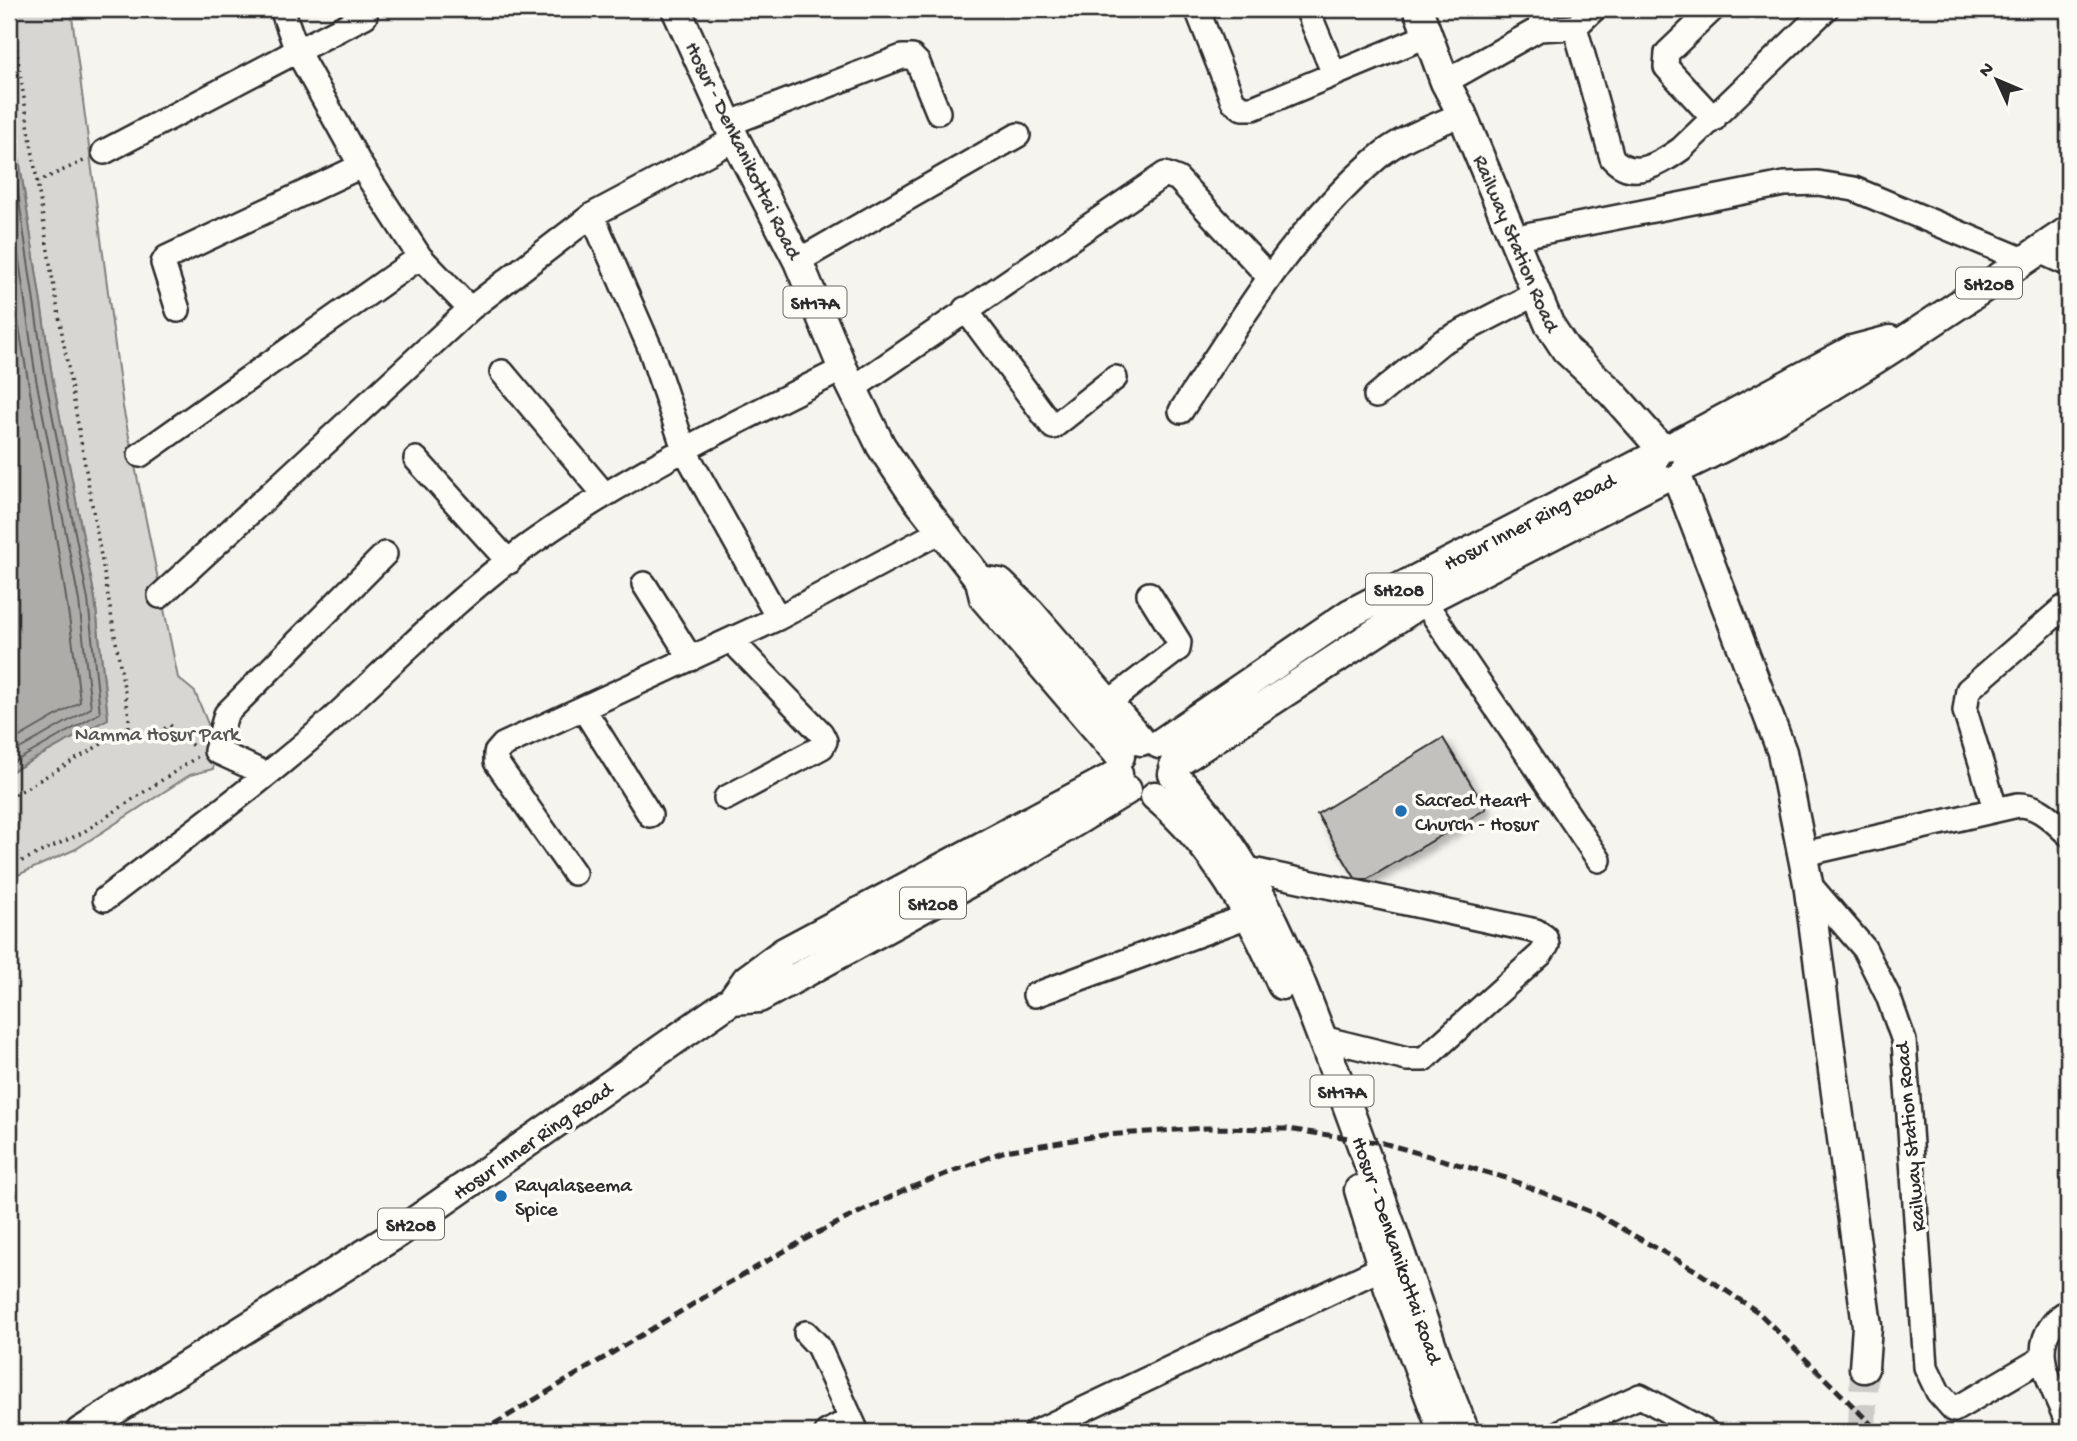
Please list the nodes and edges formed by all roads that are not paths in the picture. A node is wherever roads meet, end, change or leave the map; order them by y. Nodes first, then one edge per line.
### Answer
1 (282, 9) edge
2 (676, 9) edge
3 (1197, 9) edge
4 (1307, 9) edge
5 (1418, 9) edge
6 (1594, 9) edge
7 (1713, 9) edge
8 (1826, 9) edge
9 (365, 16) dead end
10 (1542, 19) edge
11 (1575, 27) junction
12 (1429, 34) junction
13 (297, 51) junction
14 (1334, 74) junction
15 (1445, 82) junction
16 (938, 112) dead end
17 (1462, 114) junction
18 (1714, 119) junction
19 (731, 131) junction
20 (1018, 135) dead end
21 (104, 152) road end
22 (361, 166) junction
23 (592, 215) junction
24 (2068, 231) edge
25 (1513, 238) junction
26 (2031, 255) junction
27 (419, 257) junction
28 (798, 261) junction
29 (2068, 264) edge
30 (1269, 277) junction
31 (1535, 294) junction
32 (470, 309) junction
33 (965, 309) junction
34 (178, 310) dead end
35 (502, 372) dead end
36 (1115, 378) dead end
37 (848, 379) junction
38 (1376, 396) dead end
39 (1181, 411) dead end
40 (684, 449) junction
41 (140, 455) dead end
42 (416, 459) dead end
43 (1669, 462) junction
44 (605, 495) junction
45 (941, 531) junction
46 (386, 554) dead end
47 (509, 562) junction
48 (980, 580) junction
49 (644, 584) dead end
50 (1149, 594) dead end
51 (160, 596) dead end
52 (1424, 601) junction
53 (2067, 608) edge
54 (778, 618) junction
55 (730, 640) junction
56 (691, 659) junction
57 (1109, 702) junction
58 (583, 708) junction
59 (1145, 764) junction
60 (266, 774) junction
61 (726, 798) dead end
62 (1995, 808) junction
63 (650, 815) dead end
64 (2068, 834) edge
65 (1804, 854) junction
66 (1599, 860) dead end
67 (1248, 869) junction
68 (574, 873) dead end
69 (1808, 883) junction
70 (105, 899) dead end
71 (1248, 916) junction
72 (1035, 995) dead end
73 (1322, 1038) junction
74 (1392, 1263) junction
75 (2068, 1311) edge
76 (806, 1333) dead end
77 (2043, 1358) junction
78 (1864, 1368) tunnel mouth
79 (2068, 1424) edge
80 (854, 1426) edge
81 (80, 1432) edge
82 (827, 1432) edge
83 (1036, 1432) edge
84 (1443, 1432) edge
85 (1465, 1432) edge
86 (1560, 1432) edge
87 (1706, 1432) edge

1 - 13 street
2 - 19 main road, Hosur - Denkanikottai Road / SH17A
3 - 14 street
4 - 14 street
5 - 12 main road, Railway Station Road
6 - 11 street
7 - 18 street
8 - 18 street
9 - 13 street
10 - 11 street
10 - 15 street
11 - 18 street
12 - 14 street
12 - 15 main road, Railway Station Road
13 - 21 street
13 - 22 street
15 - 17 main road, Railway Station Road
16 - 19 street
17 - 25 main road, Railway Station Road
17 - 30 street
19 - 23 street
19 - 28 main road, Hosur - Denkanikottai Road / SH17A
20 - 28 street
22 - 27 street
22 - 34 street
23 - 32 street
23 - 40 street
24 - 26 main road, Hosur Inner Ring Road / SH208
25 - 26 street
25 - 31 main road, Railway Station Road
26 - 29 street
26 - 43 main road, Hosur Inner Ring Road / SH208
27 - 32 street
27 - 41 street
28 - 37 main road, Hosur - Denkanikottai Road / SH17A
30 - 33 street
30 - 39 street
31 - 38 street
31 - 43 main road, Railway Station Road
32 - 51 street
33 - 36 street
33 - 37 street
35 - 44 street
37 - 40 street
37 - 45 main road, Hosur - Denkanikottai Road / SH17A
40 - 44 street
40 - 54 street
42 - 47 street
43 - 52 main road, Hosur Inner Ring Road / SH208
43 - 59 main road, Hosur Inner Ring Road / SH208
43 - 65 main road, Railway Station Road
44 - 47 street
45 - 48 main road, Hosur - Denkanikottai Road / SH17A
45 - 54 street
46 - 60 street
47 - 60 street
48 - 57 main road, Hosur - Denkanikottai Road / SH17A
48 - 59 main road, Hosur - Denkanikottai Road / SH17A
49 - 56 street
50 - 57 street
52 - 59 main road, Hosur Inner Ring Road / SH208
52 - 66 street
53 - 62 street
54 - 55 street
55 - 56 street
55 - 61 street
56 - 58 street
57 - 59 main road, Hosur - Denkanikottai Road / SH17A
58 - 63 street
58 - 68 street
59 - 67 main road, Hosur - Denkanikottai Road / SH17A
59 - 71 main road, Hosur - Denkanikottai Road / SH17A
59 - 81 main road, Hosur Inner Ring Road / SH208
60 - 70 street
62 - 64 street
62 - 65 street
65 - 69 main road, Railway Station Road
67 - 73 main road, Hosur - Denkanikottai Road / SH17A
67 - 73 street
69 - 77 street, Railway Station Road
69 - 78 main road, Railway Station Road
71 - 72 street
71 - 74 main road, Hosur - Denkanikottai Road / SH17A
73 - 74 main road, Hosur - Denkanikottai Road / SH17A
74 - 83 street
74 - 84 main road, Hosur - Denkanikottai Road / SH17A
74 - 85 main road, Hosur - Denkanikottai Road / SH17A
75 - 77 street
76 - 80 street
77 - 79 street
80 - 82 street
86 - 87 street

